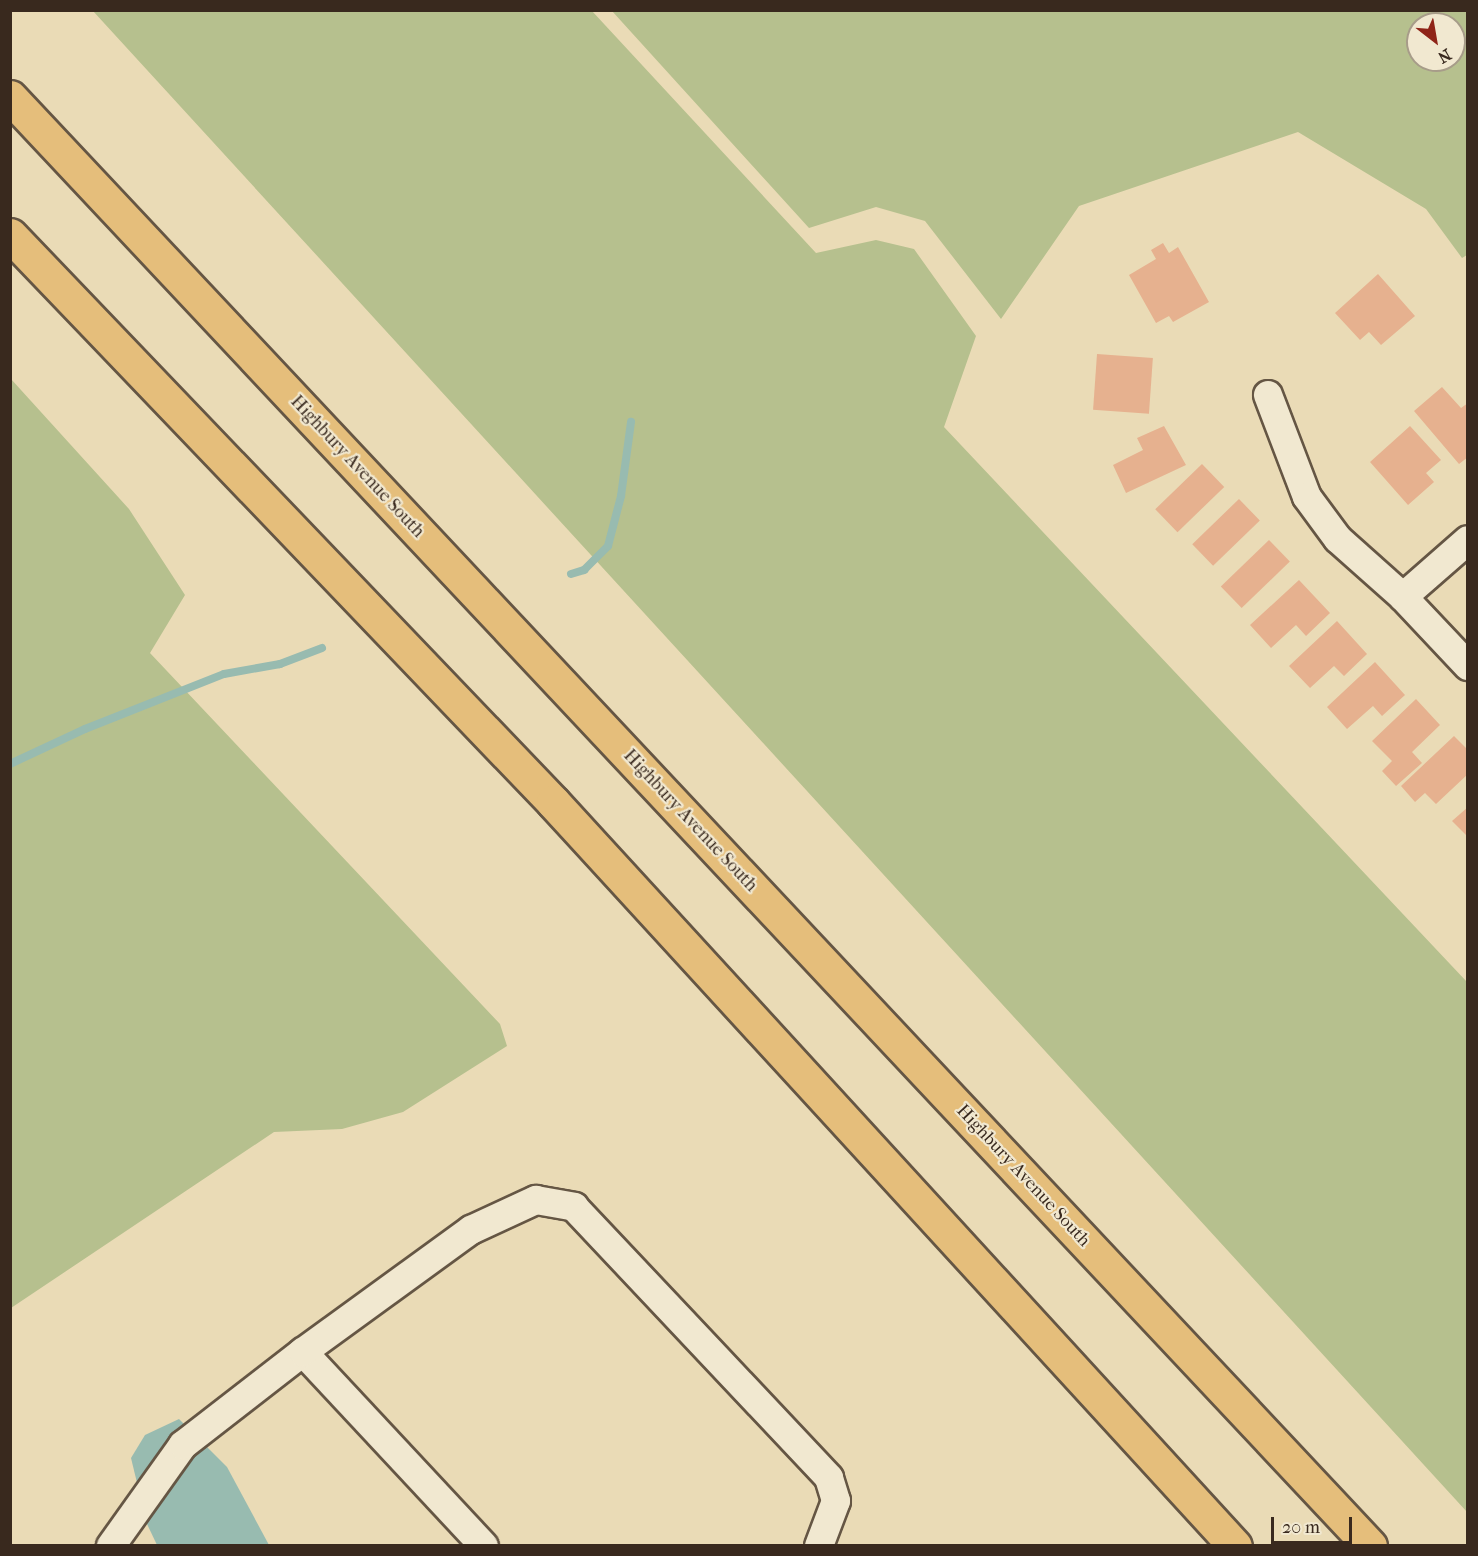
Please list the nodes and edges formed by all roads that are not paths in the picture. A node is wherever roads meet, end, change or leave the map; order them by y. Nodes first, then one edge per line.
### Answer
1 (10, 97) edge
2 (10, 235) edge
3 (1268, 395) dead end
4 (1467, 540) edge
5 (1403, 597) junction
6 (1467, 666) edge
7 (303, 1352) junction
8 (111, 1545) edge
9 (484, 1545) edge
10 (819, 1545) edge
11 (1235, 1545) edge
12 (1370, 1545) edge

1 - 12 highway, Highbury Avenue South
2 - 11 highway
3 - 5 street
4 - 5 street
5 - 6 street
7 - 8 street
7 - 9 street
7 - 10 street

